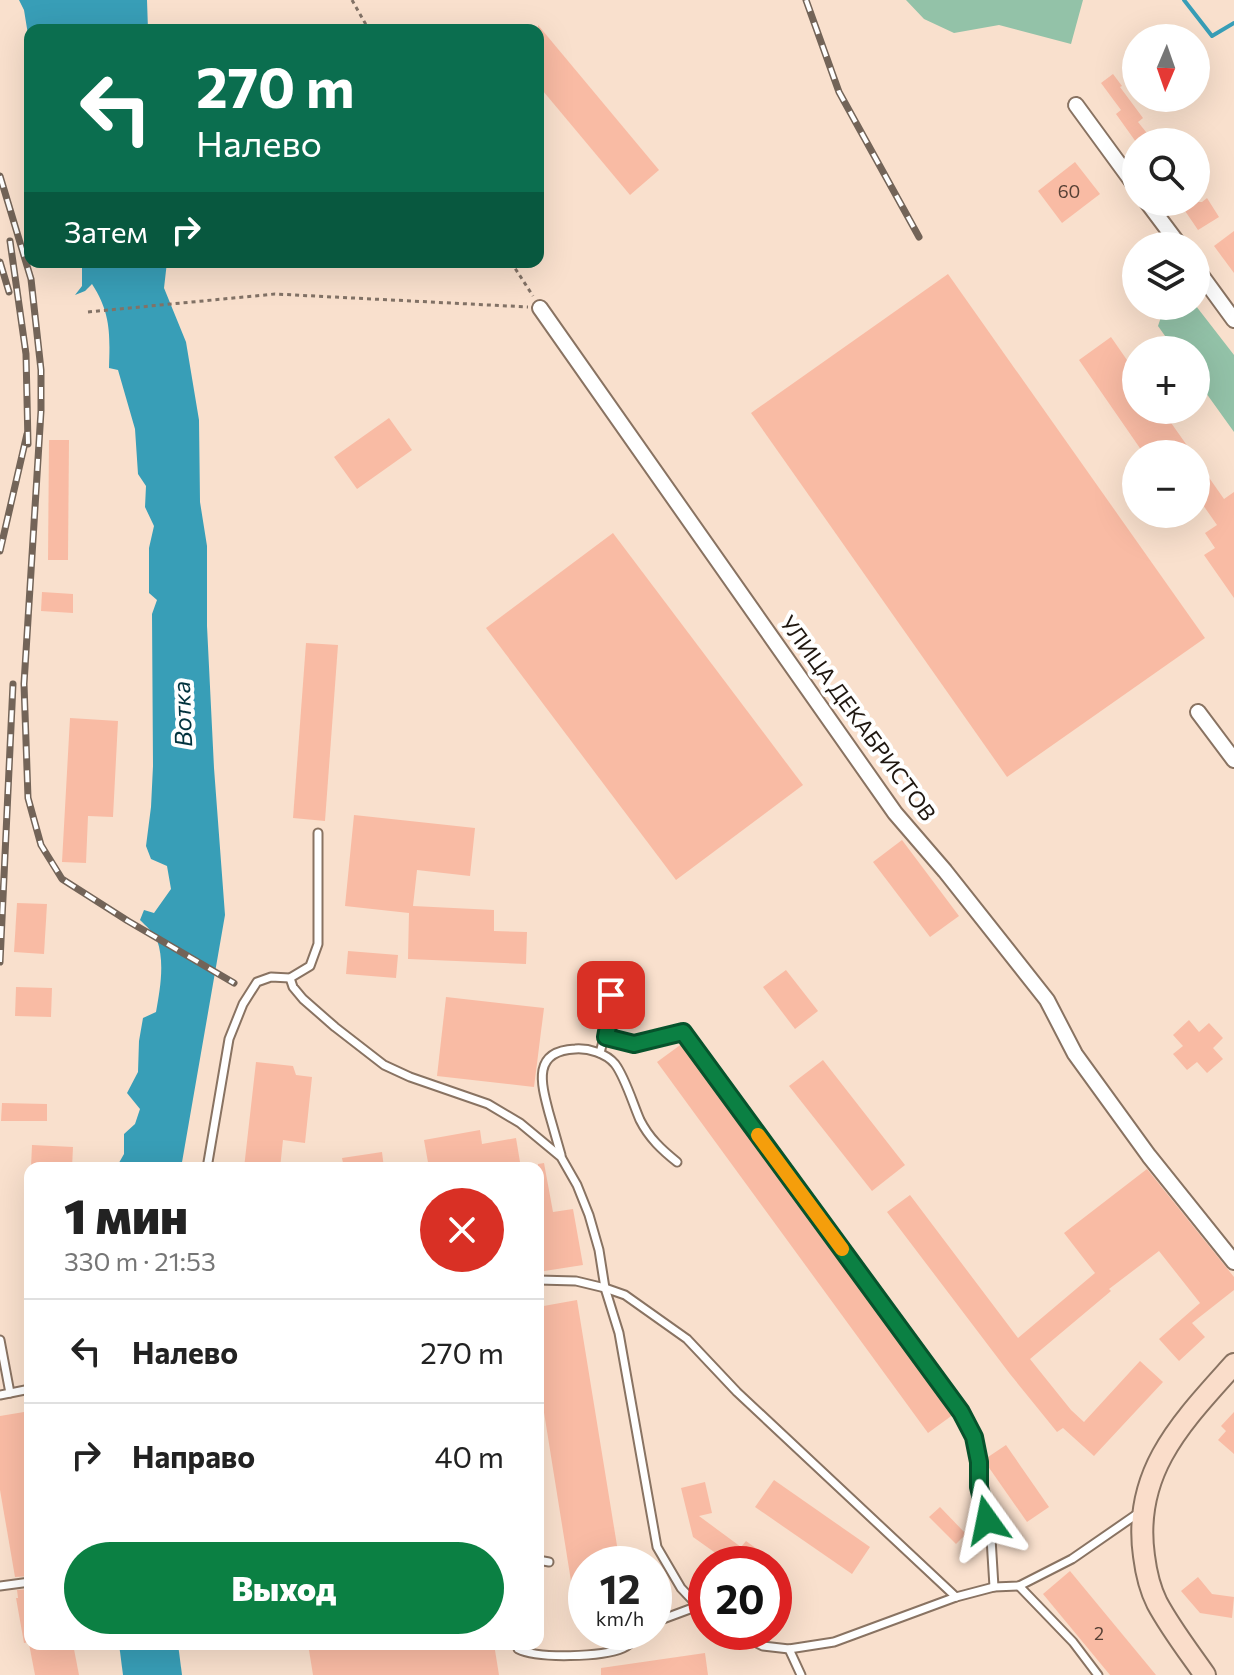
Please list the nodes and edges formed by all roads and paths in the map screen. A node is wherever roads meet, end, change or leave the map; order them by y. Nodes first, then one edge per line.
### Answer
1 (352, 0) edge
2 (366, 24) edge
3 (1076, 105) dead end
4 (1122, 168) edge
5 (515, 268) edge
6 (1210, 287) edge
7 (540, 308) junction
8 (88, 312) dead end
9 (1234, 320) edge
10 (1198, 712) dead end
11 (1234, 760) edge
12 (318, 833) dead end
13 (290, 978) junction
14 (611, 995) dead end
15 (606, 1037) junction
16 (600, 1053) junction
17 (561, 1157) junction
18 (208, 1162) edge
19 (677, 1162) dead end
20 (1234, 1262) edge
21 (544, 1280) edge
22 (605, 1288) junction
23 (0, 1340) edge
24 (1234, 1364) edge
25 (24, 1390) edge
26 (10, 1393) junction
27 (0, 1395) edge
28 (1142, 1511) junction
29 (544, 1561) edge
30 (549, 1562) dead end
31 (24, 1583) edge
32 (0, 1586) edge
33 (1019, 1586) junction
34 (994, 1587) junction
35 (688, 1594) edge
36 (956, 1597) junction
37 (792, 1649) edge
38 (520, 1650) edge
39 (615, 1650) edge
40 (789, 1650) edge
41 (801, 1675) edge
42 (1098, 1675) edge
43 (1205, 1675) edge

1 - 2 path
3 - 4 street
5 - 7 path
6 - 9 street
7 - 8 path
7 - 20 street, УЛИЦА ДЕКАБРИСТОВ
10 - 11 street
12 - 13 lane
13 - 17 lane
13 - 18 lane
14 - 15 lane
15 - 16 lane
15 - 34 lane
16 - 17 lane
16 - 19 lane
17 - 22 lane
21 - 22 lane
22 - 35 lane
22 - 36 lane
23 - 26 lane
24 - 28 main road
25 - 26 lane
26 - 27 lane
28 - 33 lane
28 - 43 main road
29 - 30 lane
31 - 32 lane
33 - 34 lane
33 - 42 lane
34 - 36 lane
36 - 37 lane
38 - 39 lane
40 - 41 lane

